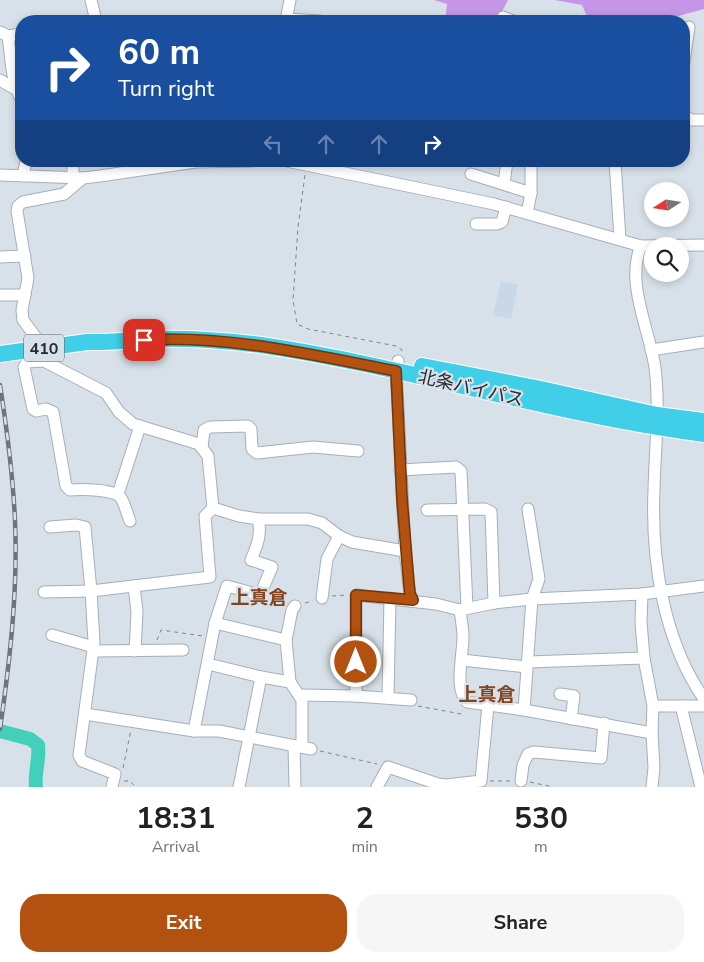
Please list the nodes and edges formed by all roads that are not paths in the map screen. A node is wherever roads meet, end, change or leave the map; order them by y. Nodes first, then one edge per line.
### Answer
1 (92, 0) edge
2 (290, 0) edge
3 (95, 15) edge
4 (288, 15) edge
5 (4, 34) edge
6 (0, 80) edge
7 (15, 80) edge
8 (15, 91) edge
9 (690, 119) edge
10 (704, 120) edge
11 (25, 167) edge
12 (75, 167) edge
13 (155, 167) edge
14 (317, 167) edge
15 (507, 167) edge
16 (531, 167) edge
17 (614, 167) edge
18 (470, 174) dead end
19 (0, 175) edge
20 (23, 176) junction
21 (78, 177) junction
22 (504, 184) junction
23 (531, 193) junction
24 (506, 207) junction
25 (527, 214) junction
26 (476, 224) dead end
27 (620, 239) junction
28 (704, 245) edge
29 (641, 246) junction
30 (25, 256) junction
31 (0, 257) edge
32 (0, 295) edge
33 (25, 295) junction
34 (704, 342) edge
35 (651, 350) junction
36 (0, 354) edge
37 (397, 359) junction
38 (44, 361) junction
39 (656, 421) junction
40 (704, 421) edge
41 (140, 426) junction
42 (704, 434) edge
43 (202, 448) junction
44 (358, 451) dead end
45 (400, 470) junction
46 (118, 494) junction
47 (213, 508) junction
48 (464, 509) junction
49 (528, 509) dead end
50 (427, 510) dead end
51 (258, 519) junction
52 (130, 521) dead end
53 (50, 527) dead end
54 (338, 536) junction
55 (405, 551) junction
56 (134, 586) junction
57 (704, 586) edge
58 (662, 590) junction
59 (91, 591) junction
60 (44, 592) dead end
61 (642, 594) junction
62 (322, 598) dead end
63 (390, 598) junction
64 (532, 599) junction
65 (413, 600) junction
66 (494, 603) junction
67 (295, 606) dead end
68 (464, 609) junction
69 (215, 623) junction
70 (52, 636) dead end
71 (286, 640) junction
72 (94, 649) junction
73 (183, 650) dead end
74 (135, 651) junction
75 (644, 658) junction
76 (462, 660) junction
77 (208, 664) junction
78 (528, 664) junction
79 (261, 677) junction
80 (290, 682) junction
81 (560, 694) dead end
82 (300, 695) junction
83 (356, 696) junction
84 (388, 698) junction
85 (704, 699) edge
86 (410, 700) road end
87 (488, 704) junction
88 (653, 706) junction
89 (681, 706) junction
90 (704, 706) edge
91 (524, 710) junction
92 (86, 714) junction
93 (571, 719) junction
94 (604, 724) junction
95 (194, 731) junction
96 (652, 733) junction
97 (250, 737) junction
98 (302, 747) junction
99 (521, 781) road end
100 (418, 783) edge
101 (115, 784) edge
102 (239, 787) edge
103 (294, 787) edge
104 (377, 787) edge
105 (652, 787) edge
106 (701, 787) edge

1 - 3 street
2 - 4 street
5 - 7 street
6 - 8 street
9 - 10 street
11 - 20 street
12 - 21 street
13 - 21 street
14 - 24 street
15 - 22 street
16 - 23 street
17 - 27 street
18 - 22 street
19 - 20 street
20 - 21 street
21 - 30 street
22 - 23 street
23 - 25 street
24 - 25 street
24 - 26 street
25 - 27 street
27 - 29 street
28 - 29 street
29 - 35 street
30 - 31 street
30 - 33 street
32 - 33 street
33 - 38 street
34 - 35 street
35 - 39 street
36 - 37 highway, 北条バイパス / 410, bridge
37 - 39 highway, 北条バイパス / 410
37 - 45 street
38 - 41 street
38 - 46 street
39 - 40 highway, 北条バイパス / 410
39 - 42 highway, 北条バイパス / 410
39 - 58 street
41 - 43 street
41 - 46 street
43 - 44 street
43 - 47 street
45 - 48 street
45 - 55 street
46 - 52 street
47 - 51 street
47 - 56 street
48 - 50 street
48 - 66 street
48 - 68 street
49 - 64 street
51 - 54 street
51 - 69 street
53 - 59 street
54 - 55 street
54 - 62 street
55 - 65 street
56 - 59 street
56 - 74 street
57 - 58 street
58 - 61 street
58 - 85 street
59 - 60 street
59 - 72 street
61 - 64 street
61 - 75 street
63 - 65 street
63 - 83 street
63 - 84 street
64 - 66 street
64 - 78 street
65 - 68 street
66 - 68 street
67 - 71 street
68 - 76 street
69 - 71 street
69 - 77 street
70 - 72 street
71 - 80 street
72 - 74 street
72 - 92 street
73 - 74 street
75 - 78 street
75 - 88 street
76 - 78 street
76 - 87 street
77 - 79 street
77 - 95 street
78 - 91 street
79 - 80 street
79 - 97 street
80 - 82 street
81 - 93 street
82 - 83 street
82 - 98 street
83 - 84 street
84 - 86 street
87 - 91 street
87 - 100 street
88 - 89 street
88 - 96 street
89 - 90 street
89 - 106 street
91 - 93 street
92 - 95 street
92 - 101 street
93 - 94 street
94 - 96 street
94 - 99 street
95 - 97 street
96 - 105 street
97 - 98 street
97 - 102 street
98 - 103 street
100 - 104 street

